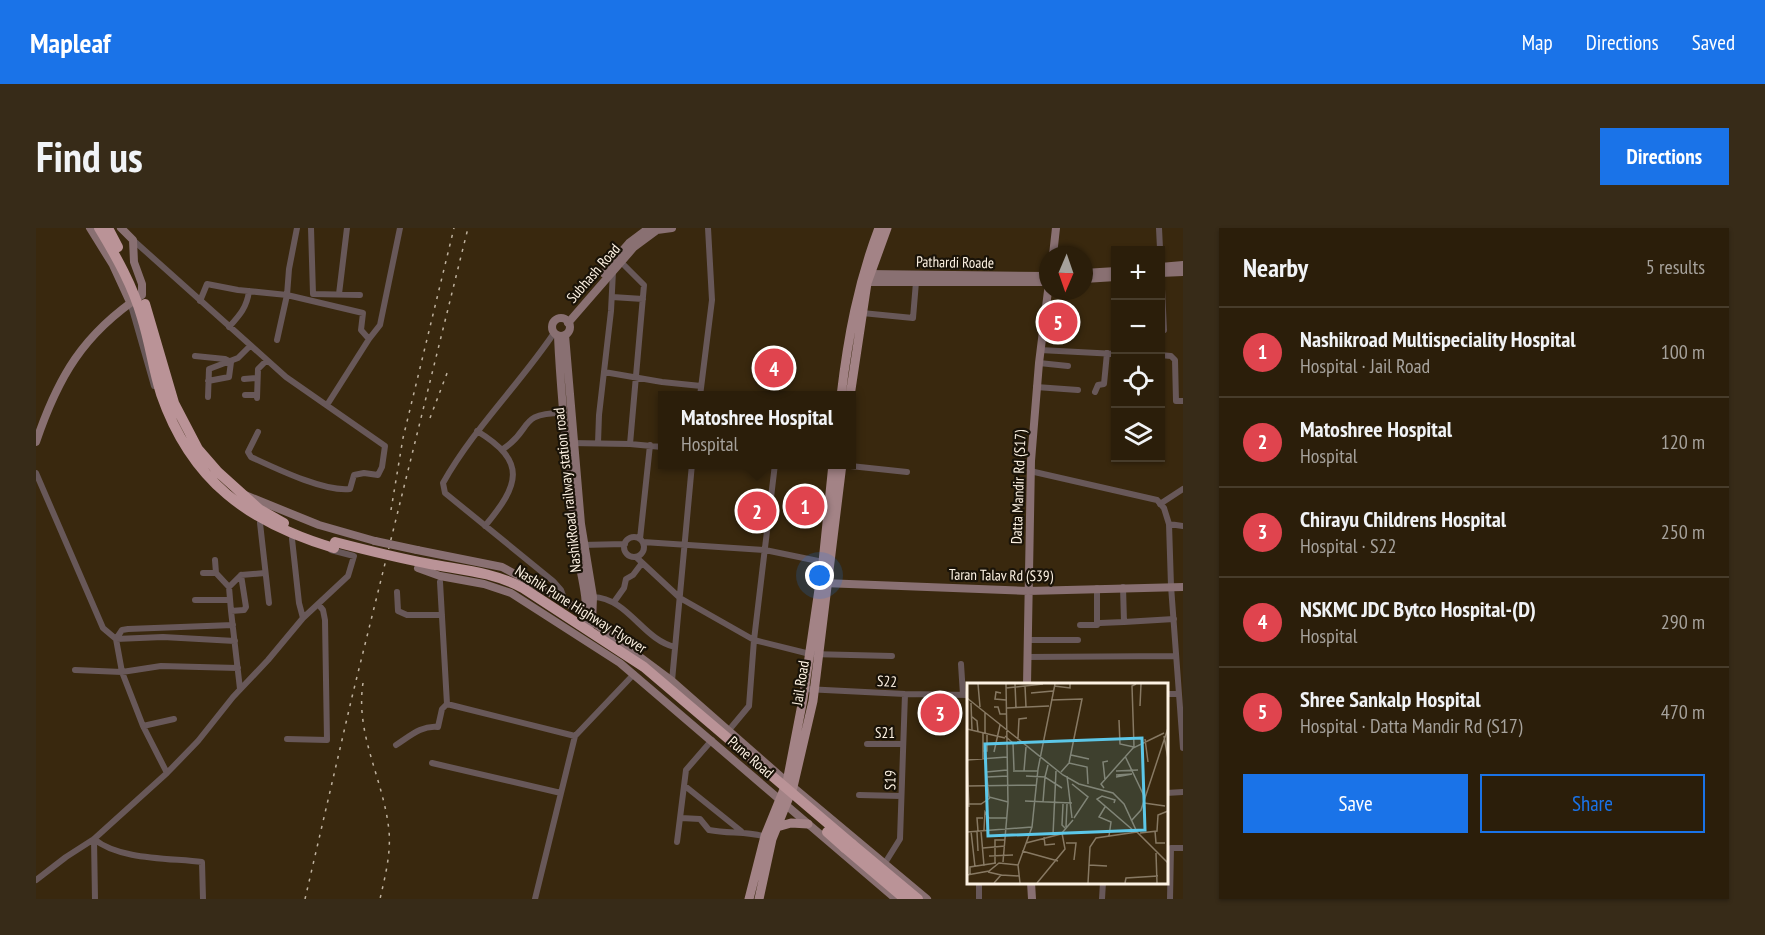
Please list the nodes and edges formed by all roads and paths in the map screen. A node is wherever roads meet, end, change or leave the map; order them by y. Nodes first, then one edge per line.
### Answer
1 (90, 228) edge
2 (99, 228) edge
3 (108, 228) edge
4 (121, 228) edge
5 (297, 228) edge
6 (311, 228) edge
7 (347, 228) edge
8 (400, 228) edge
9 (672, 228) edge
10 (708, 228) edge
11 (879, 228) edge
12 (887, 228) edge
13 (1056, 228) edge
14 (1159, 228) edge
15 (647, 229) edge
16 (133, 240) junction
17 (1054, 246) edge
18 (1160, 246) edge
19 (621, 262) junction
20 (1183, 266) edge
21 (1165, 269) edge
22 (614, 270) junction
23 (1165, 270) edge
24 (1111, 271) edge
25 (1093, 272) edge
26 (1183, 272) edge
27 (1039, 276) edge
28 (1111, 277) edge
29 (865, 278) junction
30 (1093, 278) edge
31 (916, 282) junction
32 (1039, 282) edge
33 (249, 291) junction
34 (339, 294) junction
35 (287, 295) junction
36 (360, 295) dead end
37 (612, 297) junction
38 (136, 299) junction
39 (643, 299) junction
40 (1047, 300) edge
41 (200, 301) junction
42 (862, 313) junction
43 (566, 321) junction
44 (229, 327) junction
45 (559, 334) junction
46 (369, 339) junction
47 (276, 340) dead end
48 (250, 346) junction
49 (1040, 350) junction
50 (1107, 353) junction
51 (1111, 353) edge
52 (195, 356) dead end
53 (1165, 356) edge
54 (267, 360) junction
55 (231, 362) junction
56 (1039, 363) junction
57 (1068, 366) dead end
58 (604, 372) junction
59 (635, 377) junction
60 (257, 378) junction
61 (244, 379) dead end
62 (208, 381) junction
63 (701, 386) junction
64 (1036, 387) junction
65 (1078, 390) dead end
66 (700, 391) edge
67 (842, 391) edge
68 (851, 391) edge
69 (1095, 392) dead end
70 (245, 395) dead end
71 (208, 397) dead end
72 (1183, 401) edge
73 (327, 405) junction
74 (562, 413) junction
75 (39, 424) edge
76 (477, 431) junction
77 (258, 432) dead end
78 (36, 442) edge
79 (570, 443) junction
80 (598, 443) junction
81 (630, 444) junction
82 (650, 445) junction
83 (658, 446) edge
84 (503, 449) junction
85 (856, 467) edge
86 (692, 469) edge
87 (775, 469) edge
88 (832, 469) edge
89 (841, 469) edge
90 (1030, 471) junction
91 (36, 472) edge
92 (907, 472) dead end
93 (1183, 489) edge
94 (244, 495) junction
95 (1160, 504) junction
96 (260, 524) junction
97 (1169, 524) junction
98 (485, 525) junction
99 (1183, 526) edge
100 (292, 539) junction
101 (642, 541) junction
102 (685, 543) junction
103 (625, 544) junction
104 (334, 545) junction
105 (580, 545) junction
106 (765, 550) junction
107 (636, 557) junction
108 (215, 560) dead end
109 (823, 562) junction
110 (642, 563) junction
111 (418, 568) junction
112 (202, 573) dead end
113 (216, 573) junction
114 (265, 573) junction
115 (242, 575) junction
116 (440, 579) junction
117 (824, 583) junction
118 (1171, 586) junction
119 (229, 587) junction
120 (1123, 587) junction
121 (1183, 587) edge
122 (1097, 588) junction
123 (1028, 591) junction
124 (397, 592) dead end
125 (592, 597) junction
126 (680, 598) junction
127 (195, 600) dead end
128 (230, 600) junction
129 (565, 602) junction
130 (614, 602) junction
131 (269, 603) dead end
132 (318, 604) junction
133 (231, 611) junction
134 (442, 615) junction
135 (303, 618) junction
136 (1174, 619) junction
137 (589, 620) junction
138 (1124, 622) junction
139 (1100, 623) dead end
140 (233, 625) junction
141 (1080, 625) dead end
142 (116, 639) junction
143 (754, 640) junction
144 (1027, 640) junction
145 (1078, 640) dead end
146 (235, 641) junction
147 (587, 641) junction
148 (675, 647) junction
149 (814, 654) junction
150 (892, 656) dead end
151 (1176, 656) junction
152 (1027, 657) junction
153 (961, 664) dead end
154 (238, 668) junction
155 (75, 670) dead end
156 (122, 672) junction
157 (634, 674) junction
158 (672, 681) junction
159 (1027, 683) edge
160 (240, 689) junction
161 (810, 689) junction
162 (905, 694) junction
163 (1168, 694) edge
164 (1179, 694) junction
165 (966, 695) edge
166 (447, 704) junction
167 (174, 718) dead end
168 (143, 726) junction
169 (729, 730) junction
170 (575, 736) junction
171 (287, 739) dead end
172 (712, 740) junction
173 (867, 744) dead end
174 (903, 744) junction
175 (396, 745) dead end
176 (1183, 748) edge
177 (432, 763) dead end
178 (167, 773) junction
179 (790, 784) junction
180 (685, 786) junction
181 (1183, 792) edge
182 (561, 793) junction
183 (1168, 793) edge
184 (859, 795) dead end
185 (901, 796) junction
186 (783, 803) junction
187 (681, 818) junction
188 (808, 824) junction
189 (777, 826) junction
190 (741, 831) junction
191 (768, 835) junction
192 (94, 839) junction
193 (678, 842) dead end
194 (848, 846) junction
195 (1183, 848) edge
196 (885, 863) junction
197 (36, 880) edge
198 (1031, 884) edge
199 (1103, 884) edge
200 (95, 899) edge
201 (203, 899) edge
202 (534, 899) edge
203 (749, 899) edge
204 (759, 899) edge
205 (896, 899) edge
206 (905, 899) edge
207 (918, 899) edge
208 (927, 899) edge
209 (1032, 899) edge
210 (1102, 899) edge
211 (1170, 899) edge

1 - 38 main road
2 - 38 highway
3 - 38 highway
4 - 16 main road
5 - 35 street
6 - 34 street
7 - 34 street
8 - 46 street
9 - 19 main road, Subhash Road
10 - 63 street
11 - 29 main road
12 - 29 main road
13 - 17 main road
14 - 18 street
15 - 43 main road, Subhash Road
16 - 38 main road
16 - 41 street
19 - 22 main road, Subhash Road
19 - 39 street
20 - 21 main road
22 - 37 street
22 - 43 main road, Subhash Road
23 - 26 main road
24 - 25 main road
27 - 29 main road, Pathardi Roade
28 - 30 main road
29 - 31 main road
29 - 42 main road
29 - 67 main road
31 - 32 main road
31 - 42 street
33 - 35 street
33 - 41 street
33 - 44 street
34 - 36 street
35 - 46 street
35 - 47 street
37 - 39 street
37 - 58 street
38 - 75 main road
38 - 94 highway, Nashik Pune Highway Flyover
38 - 96 street
38 - 104 highway, Nashik Pune Highway Flyover
39 - 59 street
40 - 49 main road, Datta Mandir Rd (S17)
41 - 44 street
42 - 68 main road
43 - 45 main road
43 - 45 main road
44 - 48 street
45 - 74 main road
45 - 76 street
45 - 79 main road, NashikRoad railway station road
46 - 73 street
48 - 54 street
48 - 55 street
49 - 50 street
49 - 56 main road, Datta Mandir Rd (S17)
50 - 51 street
50 - 69 street
52 - 55 street
53 - 72 street
54 - 60 street
54 - 73 street
55 - 62 street
55 - 62 street
56 - 57 street
56 - 64 main road, Datta Mandir Rd (S17)
58 - 59 street
58 - 80 street
59 - 63 street
59 - 81 street
60 - 61 street
60 - 70 street
62 - 71 street
63 - 66 street
64 - 65 street
64 - 90 main road, Datta Mandir Rd (S17)
73 - 77 street
74 - 79 main road
74 - 84 street
75 - 78 main road
76 - 84 street
76 - 98 street
79 - 80 street
79 - 105 main road
80 - 81 street
81 - 82 street
82 - 83 street
82 - 101 street
84 - 98 street
85 - 92 street
86 - 102 street
87 - 106 street
88 - 109 main road, Jail Road
89 - 117 main road, Jail Road
90 - 95 street
90 - 123 main road, Datta Mandir Rd (S17)
91 - 142 street
93 - 95 street
94 - 104 highway, Nashik Pune Highway Flyover
94 - 129 main road, bridge
95 - 97 street
96 - 100 street
96 - 114 street
97 - 99 street
97 - 118 street
98 - 129 street
100 - 132 street
100 - 135 street
101 - 102 street
101 - 103 street
101 - 107 street
102 - 106 street
102 - 126 street
103 - 105 street
103 - 107 street
104 - 111 highway, Nashik Pune Highway Flyover
104 - 194 highway, Nashik Pune Highway Flyover, bridge
105 - 125 main road, NashikRoad railway station road
105 - 137 main road
106 - 109 street
106 - 143 street
107 - 110 street
108 - 113 street
109 - 117 main road, Jail Road
110 - 126 street
110 - 130 street
111 - 116 main road, Pune Road
111 - 194 highway, Nashik Pune Highway Flyover, bridge
112 - 113 street
113 - 119 street
114 - 115 street
114 - 131 street
115 - 119 street
115 - 133 street
116 - 134 street
116 - 147 main road, Pune Road
117 - 123 main road, Taran Talav Rd (S39)
117 - 149 main road, Jail Road
118 - 120 main road, Taran Talav Rd (S39)
118 - 121 main road, Taran Talav Rd (S39)
118 - 136 street
119 - 128 street
120 - 122 main road, Taran Talav Rd (S39)
120 - 138 street
122 - 123 main road, Taran Talav Rd (S39)
122 - 141 street
123 - 144 main road, Datta Mandir Rd (S17)
124 - 134 street
125 - 130 street
125 - 137 main road, NashikRoad railway station road
126 - 143 street
126 - 148 street
127 - 128 street
128 - 133 street
129 - 137 main road
130 - 148 street
132 - 135 street
132 - 171 street
133 - 140 street
134 - 166 street
135 - 160 street
136 - 138 street
136 - 151 street
137 - 147 main road
137 - 158 main road
138 - 139 street
140 - 142 street
140 - 146 street
142 - 146 street
142 - 156 street
143 - 149 street
143 - 169 street
144 - 145 street
144 - 152 main road, Datta Mandir Rd (S17)
146 - 154 street
147 - 157 main road, Pune Road
148 - 158 street
149 - 150 street
149 - 161 main road, Jail Road
151 - 152 street
151 - 164 street
152 - 159 main road, Datta Mandir Rd (S17)
153 - 165 street
154 - 156 street
154 - 160 street
155 - 156 street
156 - 168 street
157 - 170 street
157 - 172 main road, Pune Road
158 - 169 main road
160 - 178 street
161 - 162 street, S22
161 - 179 main road, Jail Road
162 - 165 street, S22
162 - 174 street, S19
163 - 164 street
164 - 176 street
166 - 170 street
166 - 175 street
167 - 168 street
168 - 178 street
169 - 179 main road
170 - 182 street
172 - 180 street
172 - 186 main road, Pune Road
173 - 174 street, S21
174 - 185 street, S19
177 - 182 street
178 - 192 street
179 - 186 main road, Jail Road
179 - 196 main road
180 - 187 street
180 - 190 street
181 - 183 street
182 - 202 street
184 - 185 street
185 - 196 street, S19
186 - 188 main road, Pune Road
186 - 189 main road, Jail Road
186 - 191 main road, Jail Road
187 - 190 street
187 - 193 street
188 - 189 main road
188 - 205 main road, Pune Road
189 - 191 main road, Jail Road
190 - 191 street
191 - 203 main road
191 - 204 main road, Jail Road
192 - 197 street
192 - 200 street
192 - 201 street
194 - 206 highway, Nashik Pune Highway Flyover
194 - 207 highway, Nashik Pune Highway Flyover
195 - 211 street
196 - 208 main road
198 - 209 main road
199 - 210 street

